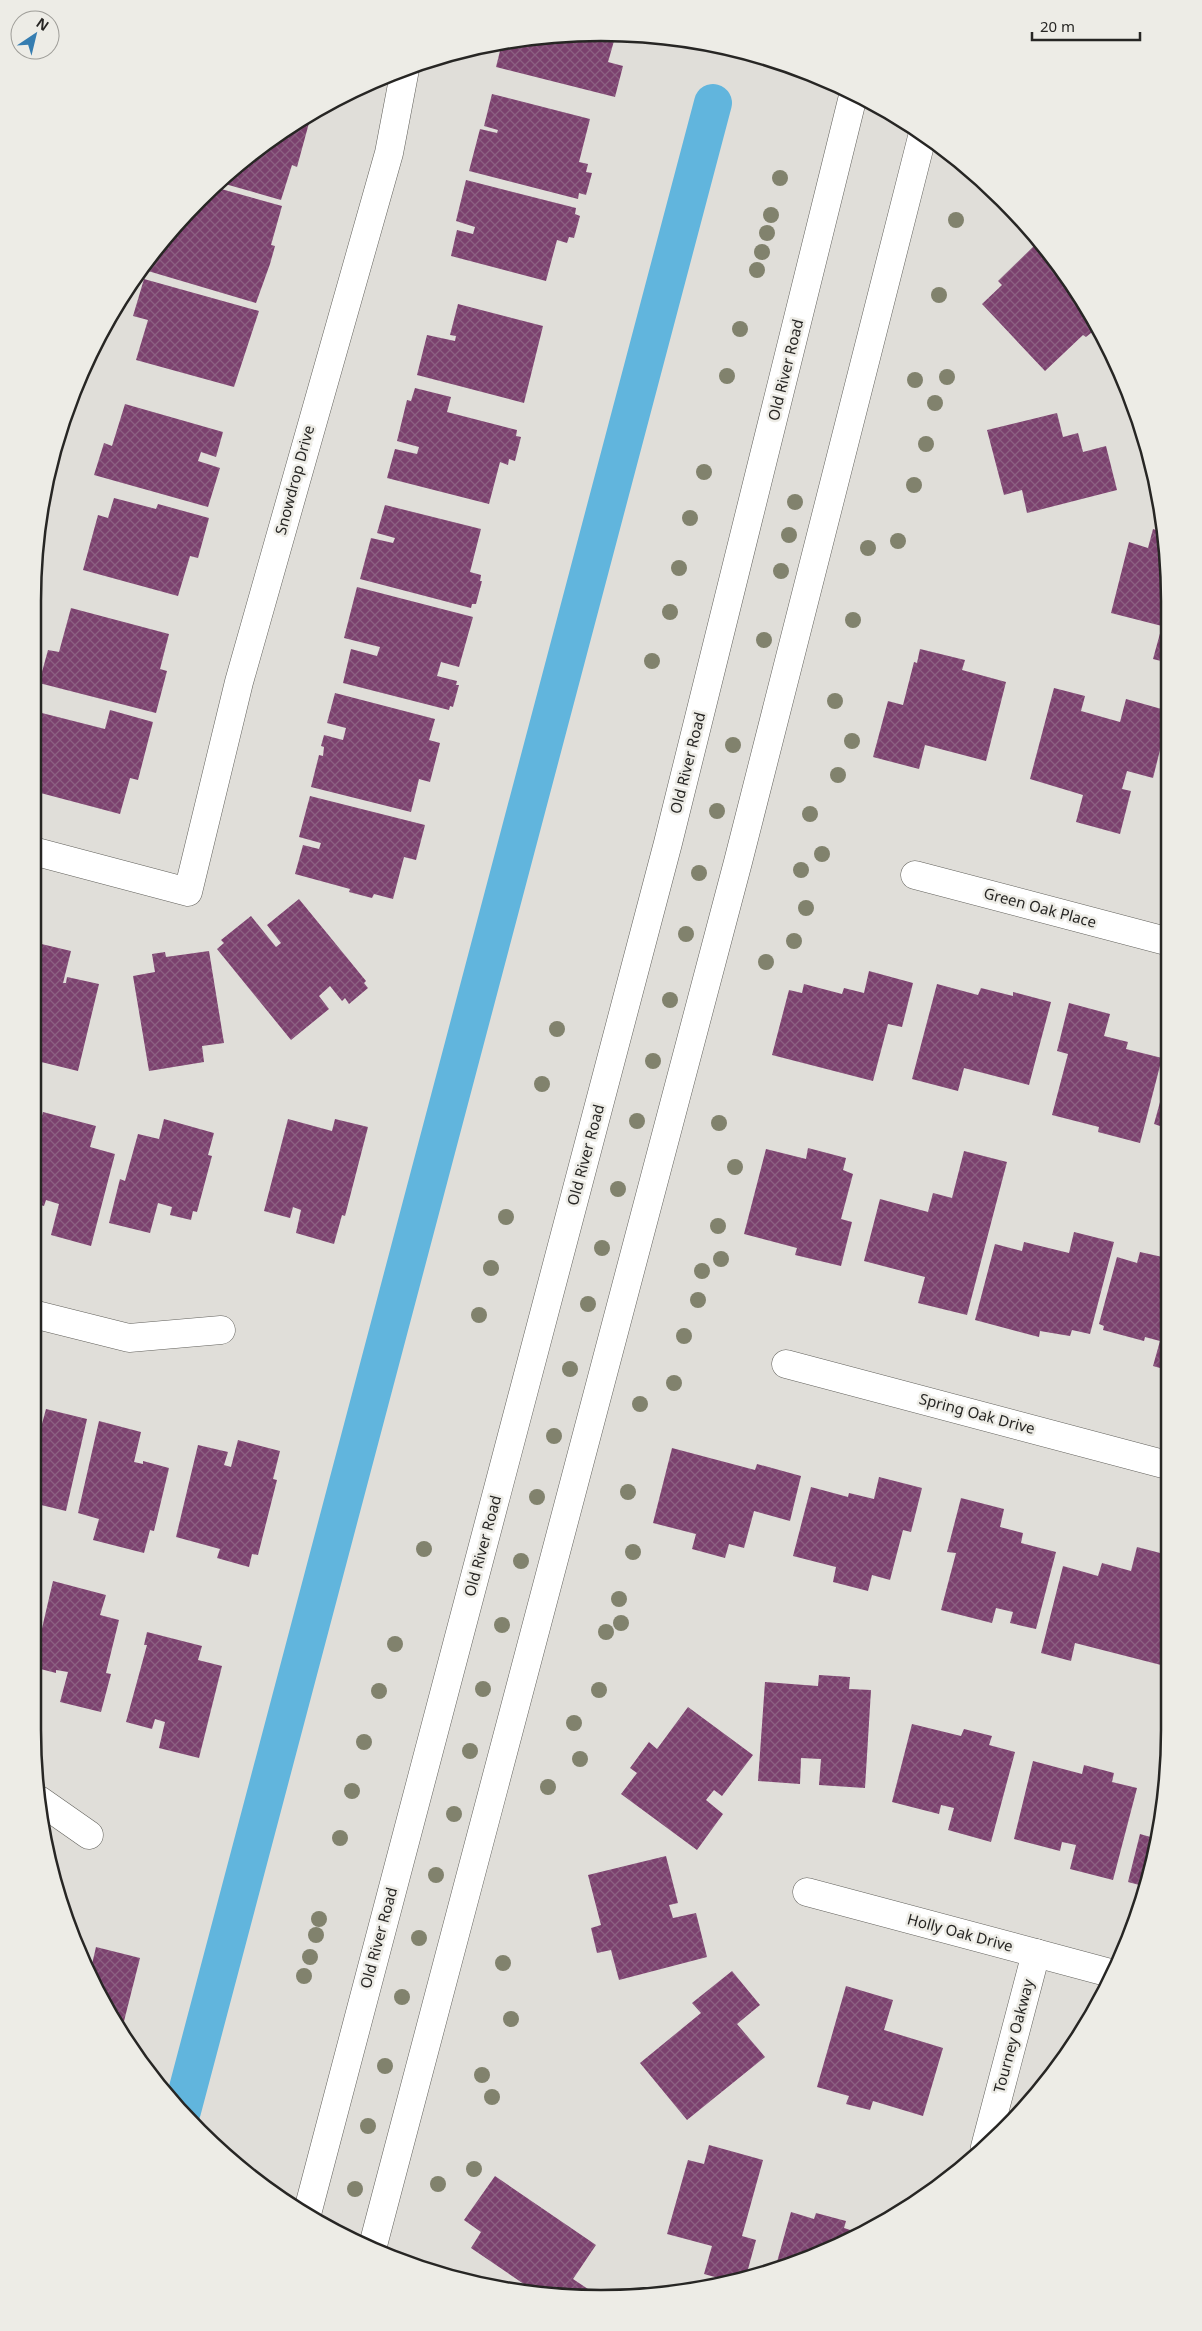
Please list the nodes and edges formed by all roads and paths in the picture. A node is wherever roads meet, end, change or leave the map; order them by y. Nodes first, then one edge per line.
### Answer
1 (403, 78) edge
2 (852, 101) edge
3 (921, 142) edge
4 (41, 854) edge
5 (915, 875) dead end
6 (1161, 940) edge
7 (41, 1316) edge
8 (221, 1330) dead end
9 (786, 1364) dead end
10 (1161, 1463) edge
11 (46, 1805) edge
12 (89, 1835) dead end
13 (807, 1892) dead end
14 (1036, 1953) junction
15 (1106, 1972) edge
16 (988, 2134) edge
17 (309, 2207) edge
18 (374, 2241) edge

1 - 4 main road, Snowdrop Drive
2 - 17 main road, Old River Road
3 - 18 main road
5 - 6 main road, Green Oak Place
7 - 8 main road
9 - 10 main road, Spring Oak Drive
11 - 12 main road
13 - 14 main road, Holly Oak Drive
14 - 15 main road, Holly Oak Drive
14 - 16 main road, Tourney Oakway

